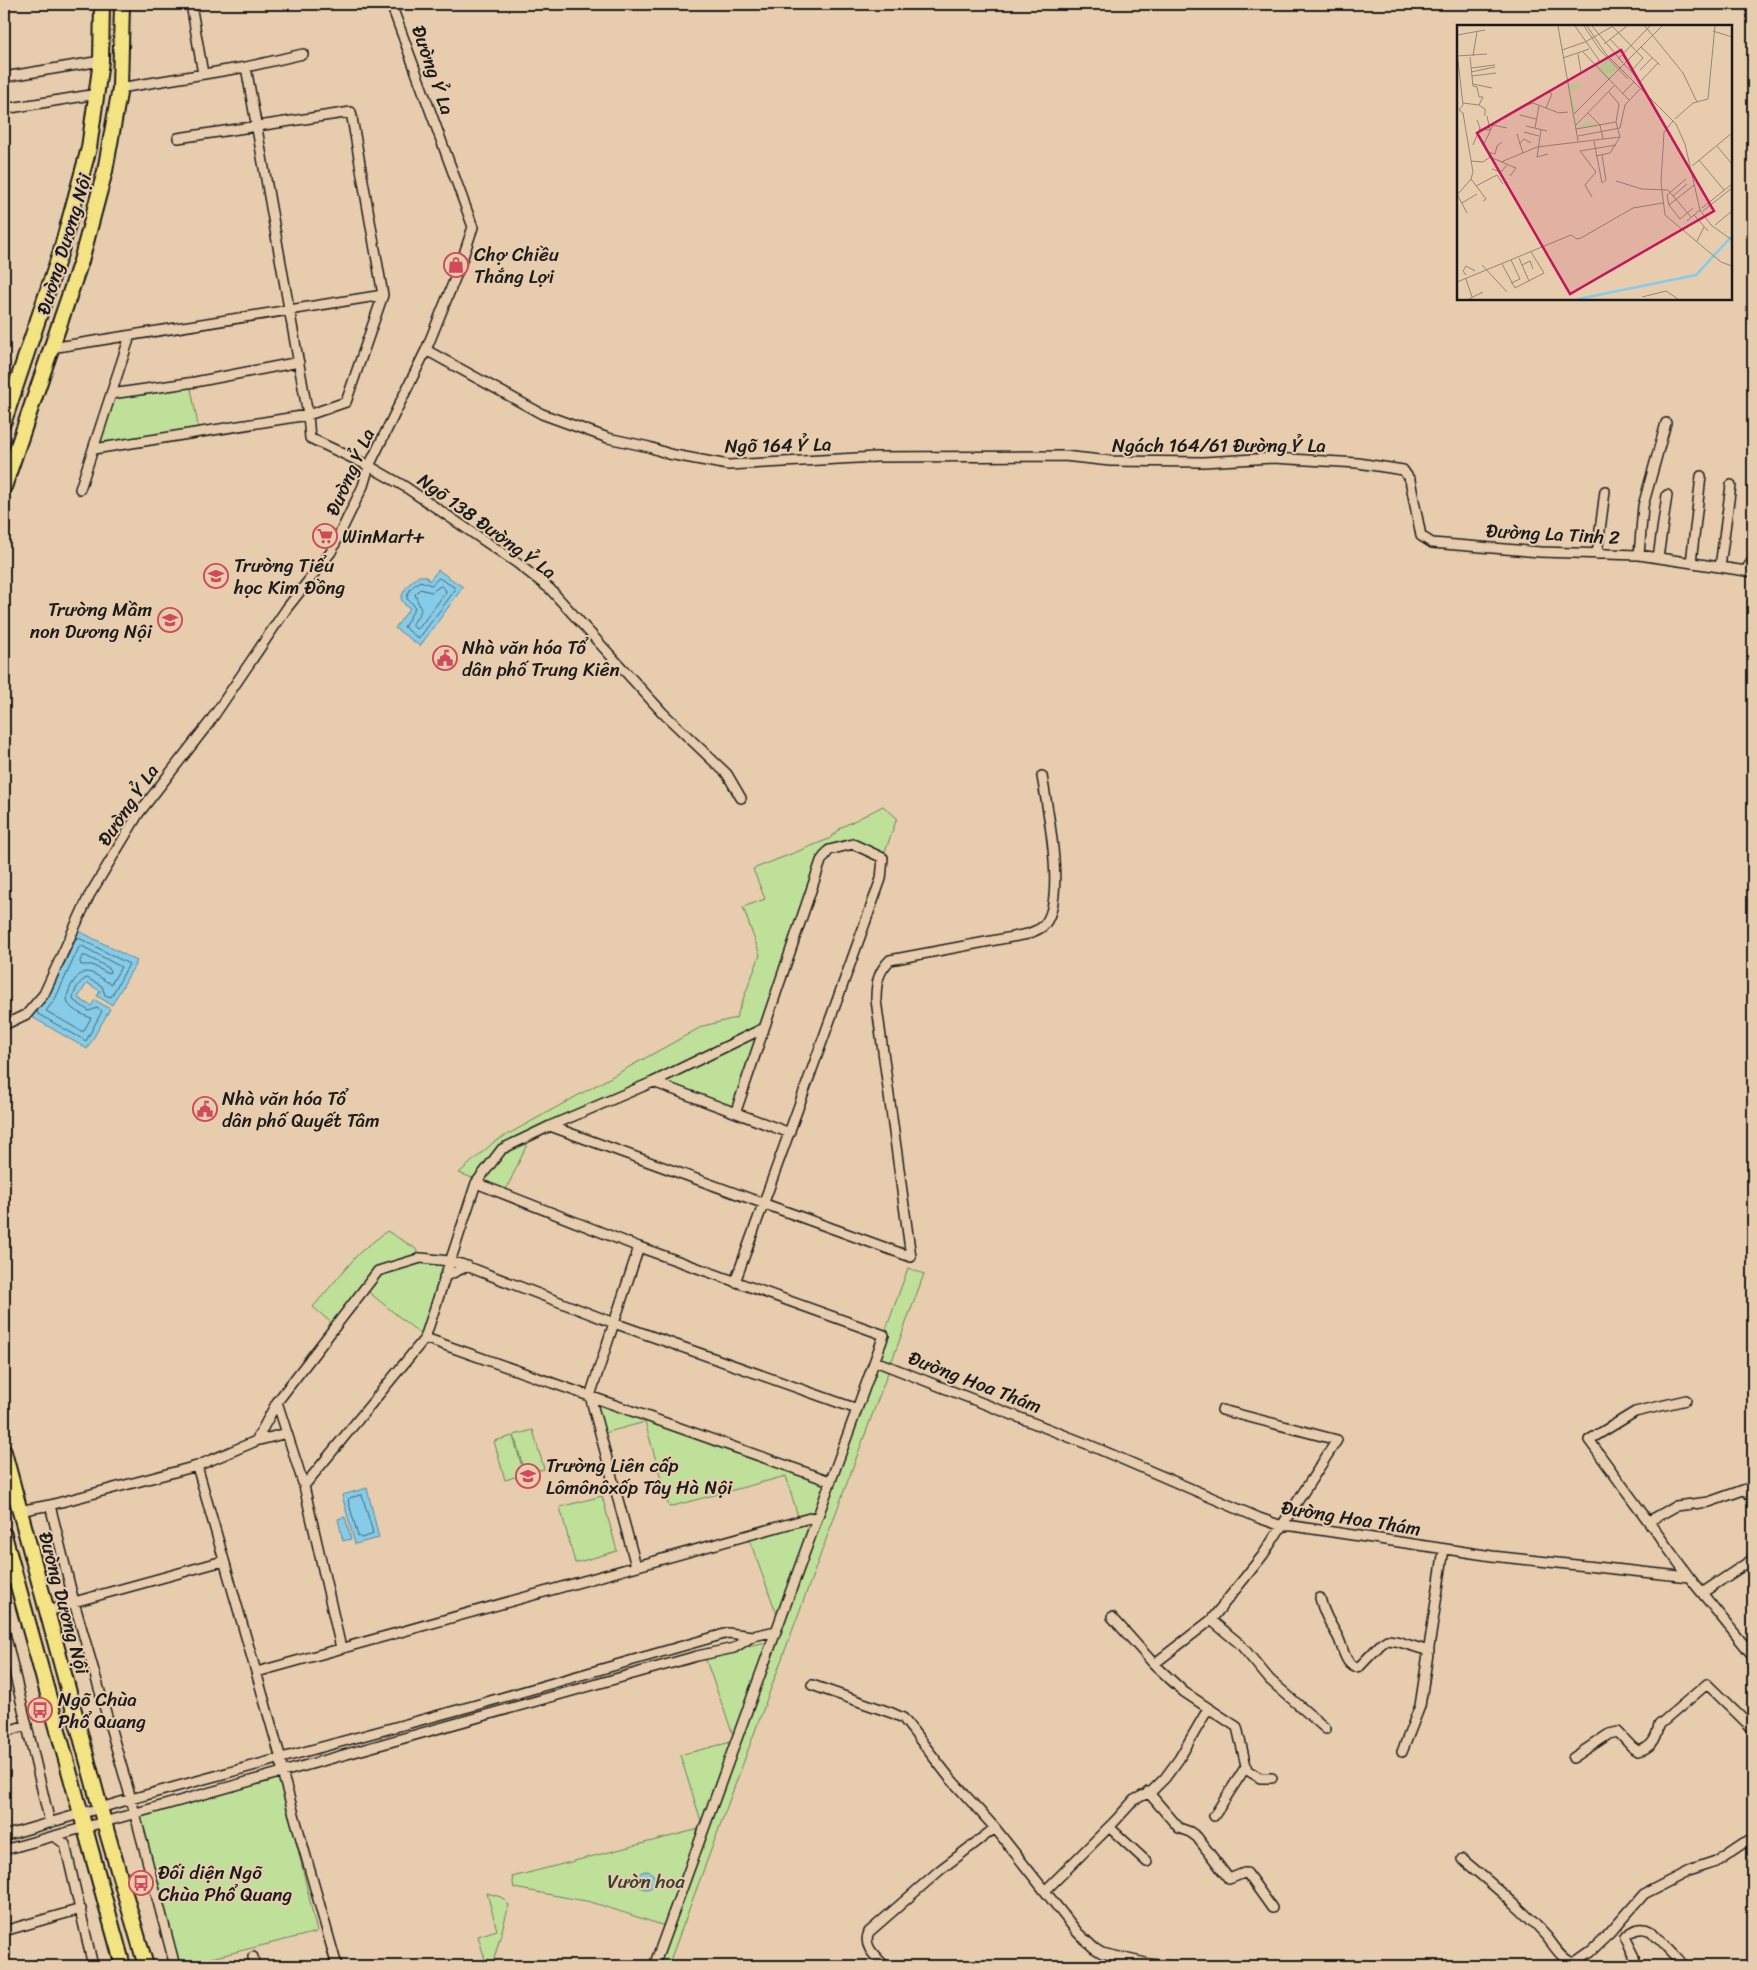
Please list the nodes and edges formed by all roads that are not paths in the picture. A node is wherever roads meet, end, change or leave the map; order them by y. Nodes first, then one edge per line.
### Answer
1 (102, 4) edge
2 (122, 4) edge
3 (190, 4) edge
4 (392, 4) edge
5 (303, 54) dead end
6 (101, 61) junction
7 (246, 66) junction
8 (203, 74) junction
9 (4, 77) edge
10 (120, 88) junction
11 (97, 94) junction
12 (4, 110) edge
13 (257, 126) junction
14 (178, 138) dead end
15 (60, 254) junction
16 (81, 261) junction
17 (383, 295) junction
18 (289, 310) junction
19 (130, 336) junction
20 (51, 348) junction
21 (426, 350) junction
22 (299, 362) junction
23 (111, 394) junction
24 (308, 415) junction
25 (4, 421) edge
26 (1666, 424) dead end
27 (94, 448) junction
28 (1064, 456) joint
29 (369, 466) junction
30 (1403, 470) joint
31 (1701, 476) dead end
32 (1731, 485) dead end
33 (4, 487) edge
34 (80, 489) dead end
35 (1605, 491) dead end
36 (1667, 495) dead end
37 (1597, 554) junction
38 (1639, 555) junction
39 (1658, 558) junction
40 (1753, 560) edge
41 (1691, 563) junction
42 (1720, 567) junction
43 (1749, 572) edge
44 (1042, 776) dead end
45 (741, 798) dead end
46 (4, 1024) edge
47 (764, 1028) junction
48 (653, 1082) junction
49 (736, 1111) junction
50 (550, 1126) junction
51 (790, 1133) junction
52 (476, 1183) junction
53 (764, 1204) junction
54 (640, 1248) junction
55 (450, 1260) junction
56 (468, 1266) junction
57 (444, 1277) junction
58 (735, 1282) junction
59 (614, 1323) junction
60 (425, 1338) junction
61 (875, 1361) junction
62 (590, 1396) junction
63 (1686, 1400) dead end
64 (277, 1402) junction
65 (857, 1409) junction
66 (1222, 1410) dead end
67 (287, 1433) junction
68 (256, 1441) junction
69 (4, 1452) edge
70 (197, 1466) junction
71 (830, 1481) junction
72 (304, 1486) junction
73 (1750, 1486) edge
74 (1753, 1500) edge
75 (50, 1505) junction
76 (20, 1510) junction
77 (817, 1516) junction
78 (1648, 1521) junction
79 (1282, 1526) junction
80 (4, 1534) edge
81 (1444, 1549) junction
82 (1753, 1559) edge
83 (223, 1561) junction
84 (636, 1566) junction
85 (1689, 1577) junction
86 (10, 1579) edge
87 (1702, 1592) junction
88 (1320, 1598) dead end
89 (74, 1602) junction
90 (47, 1612) junction
91 (1112, 1617) dead end
92 (1211, 1620) junction
93 (4, 1628) edge
94 (776, 1631) junction
95 (753, 1636) junction
96 (341, 1648) junction
97 (1428, 1651) junction
98 (1753, 1656) edge
99 (1154, 1664) junction
100 (257, 1672) junction
101 (812, 1685) dead end
102 (1208, 1709) junction
103 (27, 1726) junction
104 (1326, 1729) dead end
105 (1753, 1729) edge
106 (4, 1732) edge
107 (1402, 1752) dead end
108 (1572, 1758) dead end
109 (281, 1759) junction
110 (1245, 1768) junction
111 (282, 1772) junction
112 (1272, 1778) dead end
113 (1148, 1792) junction
114 (131, 1799) junction
115 (135, 1814) junction
116 (102, 1815) junction
117 (1214, 1816) dead end
118 (84, 1820) junction
119 (50, 1823) junction
120 (1109, 1827) junction
121 (995, 1828) junction
122 (4, 1836) edge
123 (54, 1836) junction
124 (1752, 1838) dead end
125 (4, 1850) edge
126 (1462, 1859) dead end
127 (1148, 1862) dead end
128 (1045, 1890) junction
129 (1272, 1908) dead end
130 (81, 1909) junction
131 (4, 1931) edge
132 (4, 1960) edge
133 (5, 1966) edge
134 (93, 1966) edge
135 (123, 1966) edge
136 (146, 1966) edge
137 (175, 1966) edge
138 (337, 1966) edge
139 (654, 1966) edge
140 (885, 1966) edge
141 (1167, 1966) edge
142 (1633, 1966) edge
143 (1684, 1966) edge

1 - 6 main road, Đường Dương Nội
2 - 10 main road, Đường Dương Nội
3 - 8 street
4 - 21 street, Đường Ỷ La
5 - 7 street
6 - 9 street
6 - 11 main road, Đường Dương Nội
7 - 8 street
7 - 13 street
8 - 10 street
10 - 16 main road, Đường Dương Nội
11 - 12 street
11 - 15 main road, Đường Dương Nội
13 - 14 street
13 - 17 street
13 - 18 street
15 - 16 main road
15 - 25 main road, Đường Dương Nội
16 - 20 main road, Đường Dương Nội
17 - 18 street
17 - 24 street
18 - 19 street
18 - 22 street
19 - 20 street
19 - 23 street
20 - 33 main road, Đường Dương Nội
21 - 28 street, Ngõ 164 Ỷ La
21 - 29 street, Đường Ỷ La
22 - 23 street
22 - 24 street
23 - 27 street
24 - 27 street
24 - 29 street, Ngõ 138 Đường Ỷ La
26 - 38 street
27 - 34 street
28 - 30 street, Ngách 164/61 Đường Ỷ La
29 - 45 street, Ngõ 138 Đường Ỷ La
29 - 46 street, Đường Ỷ La
30 - 37 street, Đường La Tinh 2
31 - 41 street
32 - 42 street
35 - 37 street
36 - 39 street
37 - 38 street, Đường La Tinh 2
38 - 39 street, Đường La Tinh 2
39 - 41 street, Đường La Tinh 2
40 - 43 street
41 - 42 street, Đường La Tinh 2
42 - 43 street, Đường La Tinh 2
44 - 53 street
47 - 48 street
47 - 49 street
47 - 51 street
48 - 49 street
48 - 50 street
49 - 51 street
50 - 52 street
50 - 53 street
51 - 53 street
52 - 54 street
52 - 55 street
53 - 58 street
54 - 58 street
54 - 59 street
55 - 56 street
55 - 57 street
55 - 64 street
56 - 57 street
56 - 59 street
57 - 60 street
58 - 61 street
59 - 62 street
59 - 65 street
60 - 62 street
60 - 72 street
61 - 65 street
61 - 79 street, Đường Hoa Thám
62 - 71 street
62 - 84 street
63 - 78 street
64 - 67 street
64 - 68 street
65 - 71 street
66 - 79 street
67 - 68 street
67 - 72 street
68 - 70 street
69 - 76 main road, Đường Dương Nội
70 - 75 street
70 - 83 street
71 - 77 street
72 - 96 street
73 - 74 street
73 - 78 street
75 - 76 street
75 - 89 street
76 - 90 main road, Đường Dương Nội
77 - 84 street
77 - 94 street
78 - 85 street
79 - 81 street, Đường Hoa Thám
79 - 92 street
80 - 86 main road
81 - 85 street, Đường Hoa Thám
81 - 97 street
82 - 87 street
83 - 89 street
83 - 100 street
84 - 96 street
85 - 87 street
86 - 118 main road
87 - 98 street
88 - 97 street
89 - 90 street
89 - 114 street
90 - 116 main road, Đường Dương Nội
91 - 99 street
92 - 99 street
92 - 104 street
93 - 103 street
94 - 95 street
94 - 139 street
95 - 109 street
95 - 111 street
96 - 100 street
97 - 107 street
99 - 102 street
100 - 109 street
101 - 121 street
102 - 110 street
102 - 113 street
103 - 106 street
103 - 119 street
105 - 108 street
109 - 111 street
109 - 114 street
110 - 112 street
110 - 117 street
111 - 115 street
111 - 138 street
113 - 120 street
113 - 129 street
114 - 115 street
114 - 116 street
115 - 116 street
115 - 137 street
116 - 118 street
116 - 118 street
116 - 136 main road, Đường Dương Nội
118 - 119 street
118 - 123 street
118 - 135 main road
119 - 122 street
120 - 127 street
120 - 128 street
121 - 128 street
121 - 140 street
123 - 125 street
123 - 130 street
124 - 126 street
128 - 141 street
130 - 131 street
130 - 134 street
132 - 133 street
142 - 143 street

